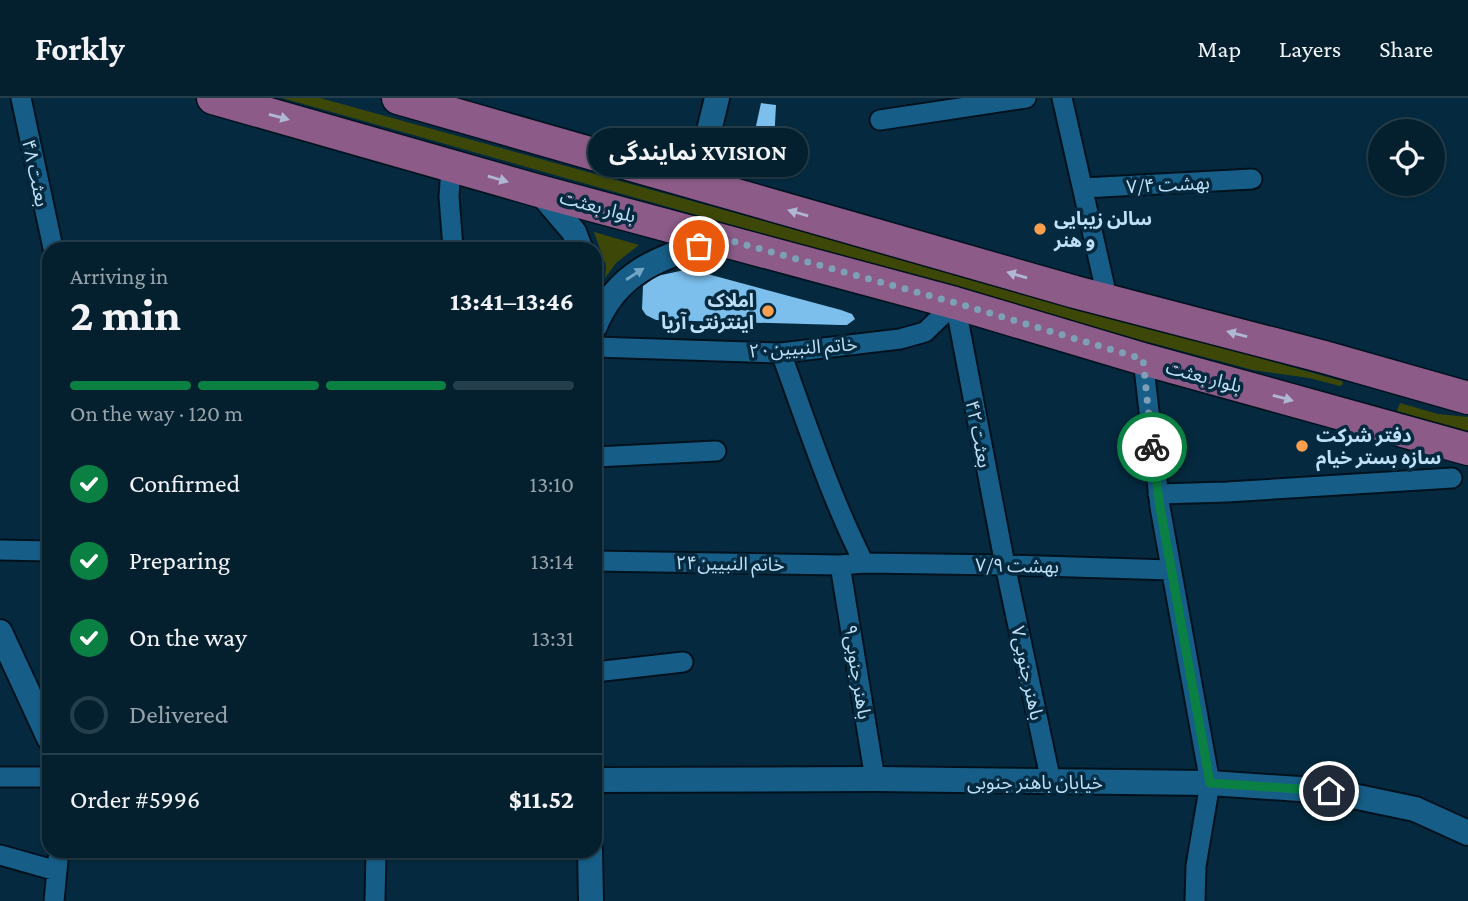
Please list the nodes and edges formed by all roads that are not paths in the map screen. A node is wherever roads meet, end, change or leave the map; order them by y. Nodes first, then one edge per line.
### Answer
1 (20, 98) edge
2 (398, 98) edge
3 (717, 98) edge
4 (1026, 98) edge
5 (1062, 98) edge
6 (233, 101) edge
7 (880, 120) dead end
8 (451, 166) junction
9 (1252, 179) dead end
10 (696, 184) junction
11 (1083, 188) junction
12 (539, 191) junction
13 (721, 238) junction
14 (52, 242) edge
15 (453, 242) edge
16 (578, 242) edge
17 (1108, 301) junction
18 (956, 303) junction
19 (602, 309) edge
20 (602, 347) edge
21 (781, 353) junction
22 (1143, 359) junction
23 (1376, 372) junction
24 (1468, 398) edge
25 (1362, 419) junction
26 (1468, 449) edge
27 (716, 451) dead end
28 (602, 457) edge
29 (1452, 478) dead end
30 (1158, 494) junction
31 (0, 550) edge
32 (42, 551) edge
33 (602, 561) edge
34 (864, 564) junction
35 (840, 565) junction
36 (1005, 565) junction
37 (1171, 570) junction
38 (0, 632) edge
39 (683, 662) dead end
40 (602, 671) edge
41 (42, 723) edge
42 (0, 777) edge
43 (42, 777) edge
44 (875, 779) junction
45 (602, 780) edge
46 (1051, 782) junction
47 (1210, 783) junction
48 (1468, 833) edge
49 (0, 855) edge
50 (58, 858) edge
51 (376, 858) edge
52 (590, 858) edge
53 (57, 871) junction
54 (54, 901) edge
55 (375, 901) edge
56 (591, 901) edge
57 (1195, 901) edge

1 - 14 street, بعثت ۴۸
2 - 10 main road
3 - 10 street
4 - 7 street
5 - 11 street
6 -> 8 main road, بلوار بعثت
8 -> 12 main road, بلوار بعثت
8 - 15 street
9 - 11 street, بهشت ۷/۴
17 -> 10 main road
11 - 17 street
12 - 13 main road, بلوار بعثت
12 - 16 street
13 - 18 main road, بلوار بعثت
19 -> 13 street
23 -> 17 main road
18 - 21 street, خاتم النبیین۲۰
18 - 22 main road, بلوار بعثت
18 - 36 street, بعثت ۴۲
20 - 21 street, خاتم النبیین۲۰
21 - 34 street
22 -> 25 main road, بلوار بعثت
22 - 30 street
23 - 24 main road
23 - 25 main road
25 - 26 main road, بلوار بعثت
27 - 28 street
29 - 30 street
30 - 37 street
31 - 32 street
33 - 35 street, خاتم النبیین۲۴
34 - 35 street, خاتم النبیین۲۴
34 - 36 street, بهشت ۷/۹
35 - 44 street, باهنر جنوبی۹
36 - 37 street, بهشت ۷/۹
36 - 46 street, باهنر جنوبی۷
37 - 47 street
38 - 41 street
39 - 40 street
42 - 43 street
44 - 45 street, خیابان باهنر جنوبی
44 - 46 street, خیابان باهنر جنوبی
46 - 47 street, خیابان باهنر جنوبی
47 - 48 street, خیابان باهنر جنوبی
47 - 57 street
49 - 53 street
50 - 53 street
51 - 55 street
52 - 56 street
53 - 54 street

